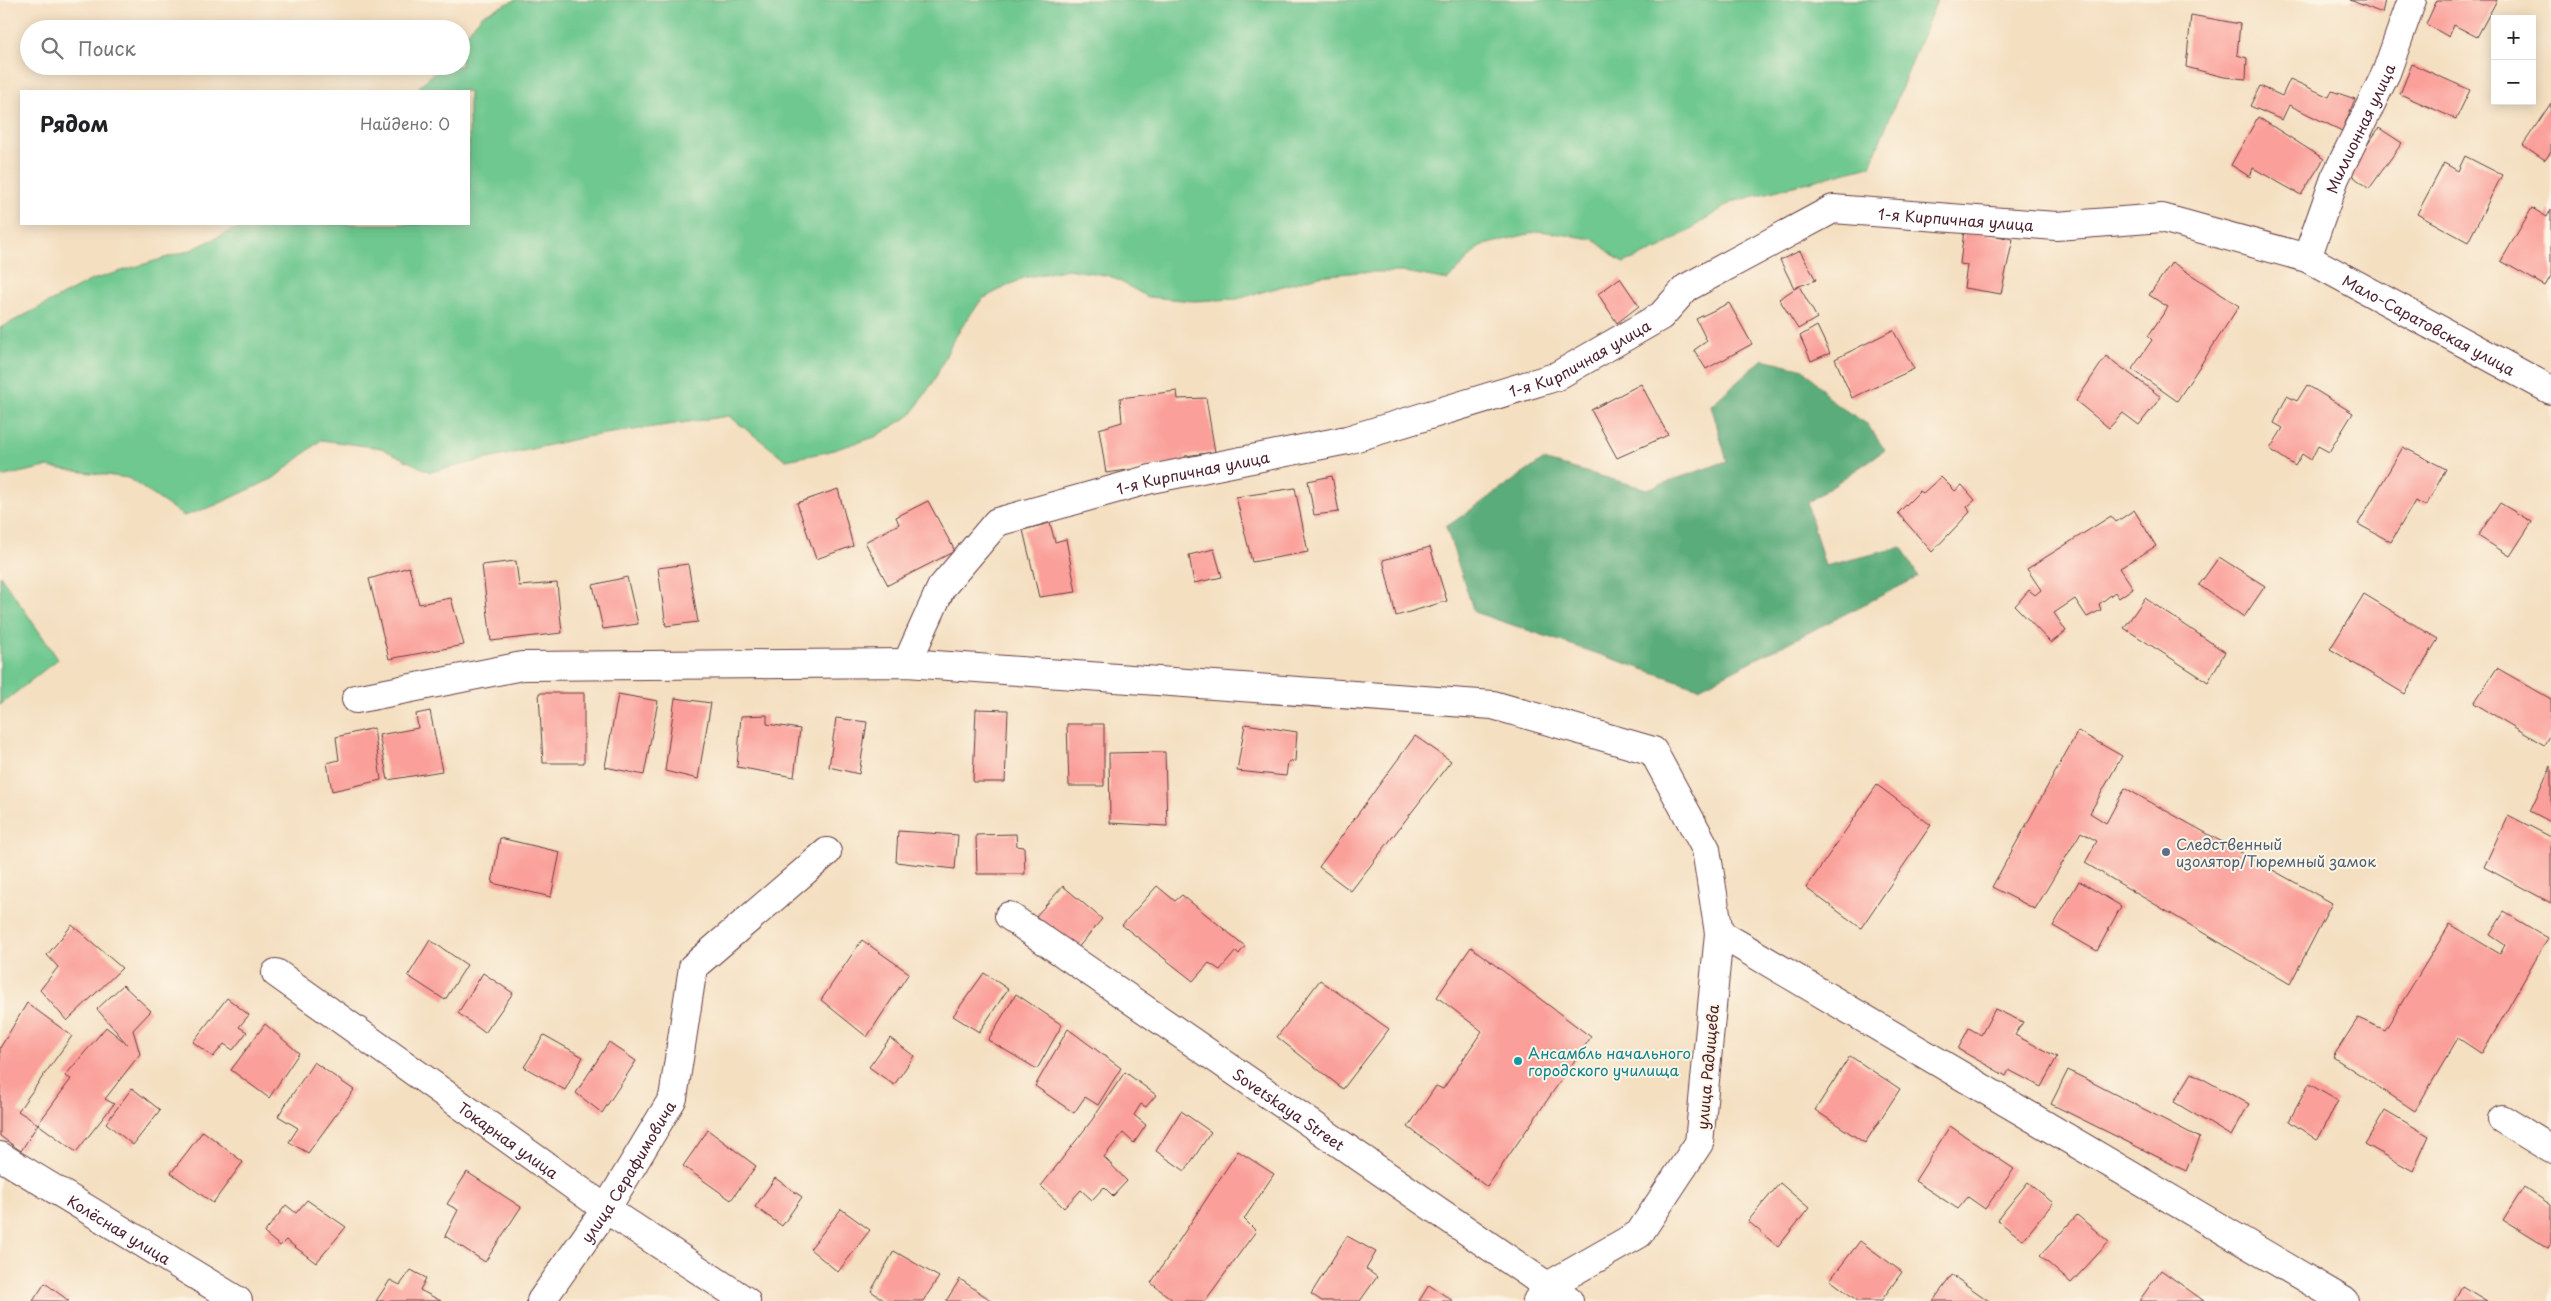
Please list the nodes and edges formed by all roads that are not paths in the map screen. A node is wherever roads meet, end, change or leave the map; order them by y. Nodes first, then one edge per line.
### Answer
1 (2412, 0) edge
2 (2307, 258) junction
3 (2551, 390) edge
4 (907, 663) junction
5 (356, 699) dead end
6 (827, 852) dead end
7 (1009, 916) dead end
8 (1719, 933) junction
9 (276, 973) dead end
10 (2502, 1119) dead end
11 (2551, 1149) edge
12 (0, 1156) edge
13 (606, 1209) junction
14 (1551, 1296) edge
15 (238, 1301) edge
16 (541, 1301) edge
17 (746, 1301) edge
18 (2344, 1301) edge

1 - 2 street, Миллионная улица
2 - 3 street, Мало-Саратовская улица
2 - 4 street, 1-я Кирпичная улица
4 - 5 street, улица Радищева
4 - 8 street, улица Радищева
6 - 13 street, улица Серафимовича
7 - 14 street, Sovetskaya Street
8 - 14 street, улица Радищева
8 - 18 street
9 - 13 street, Токарная улица
10 - 11 street
12 - 15 street, Колёсная улица
13 - 16 street, улица Серафимовича
13 - 17 street, Токарная улица

